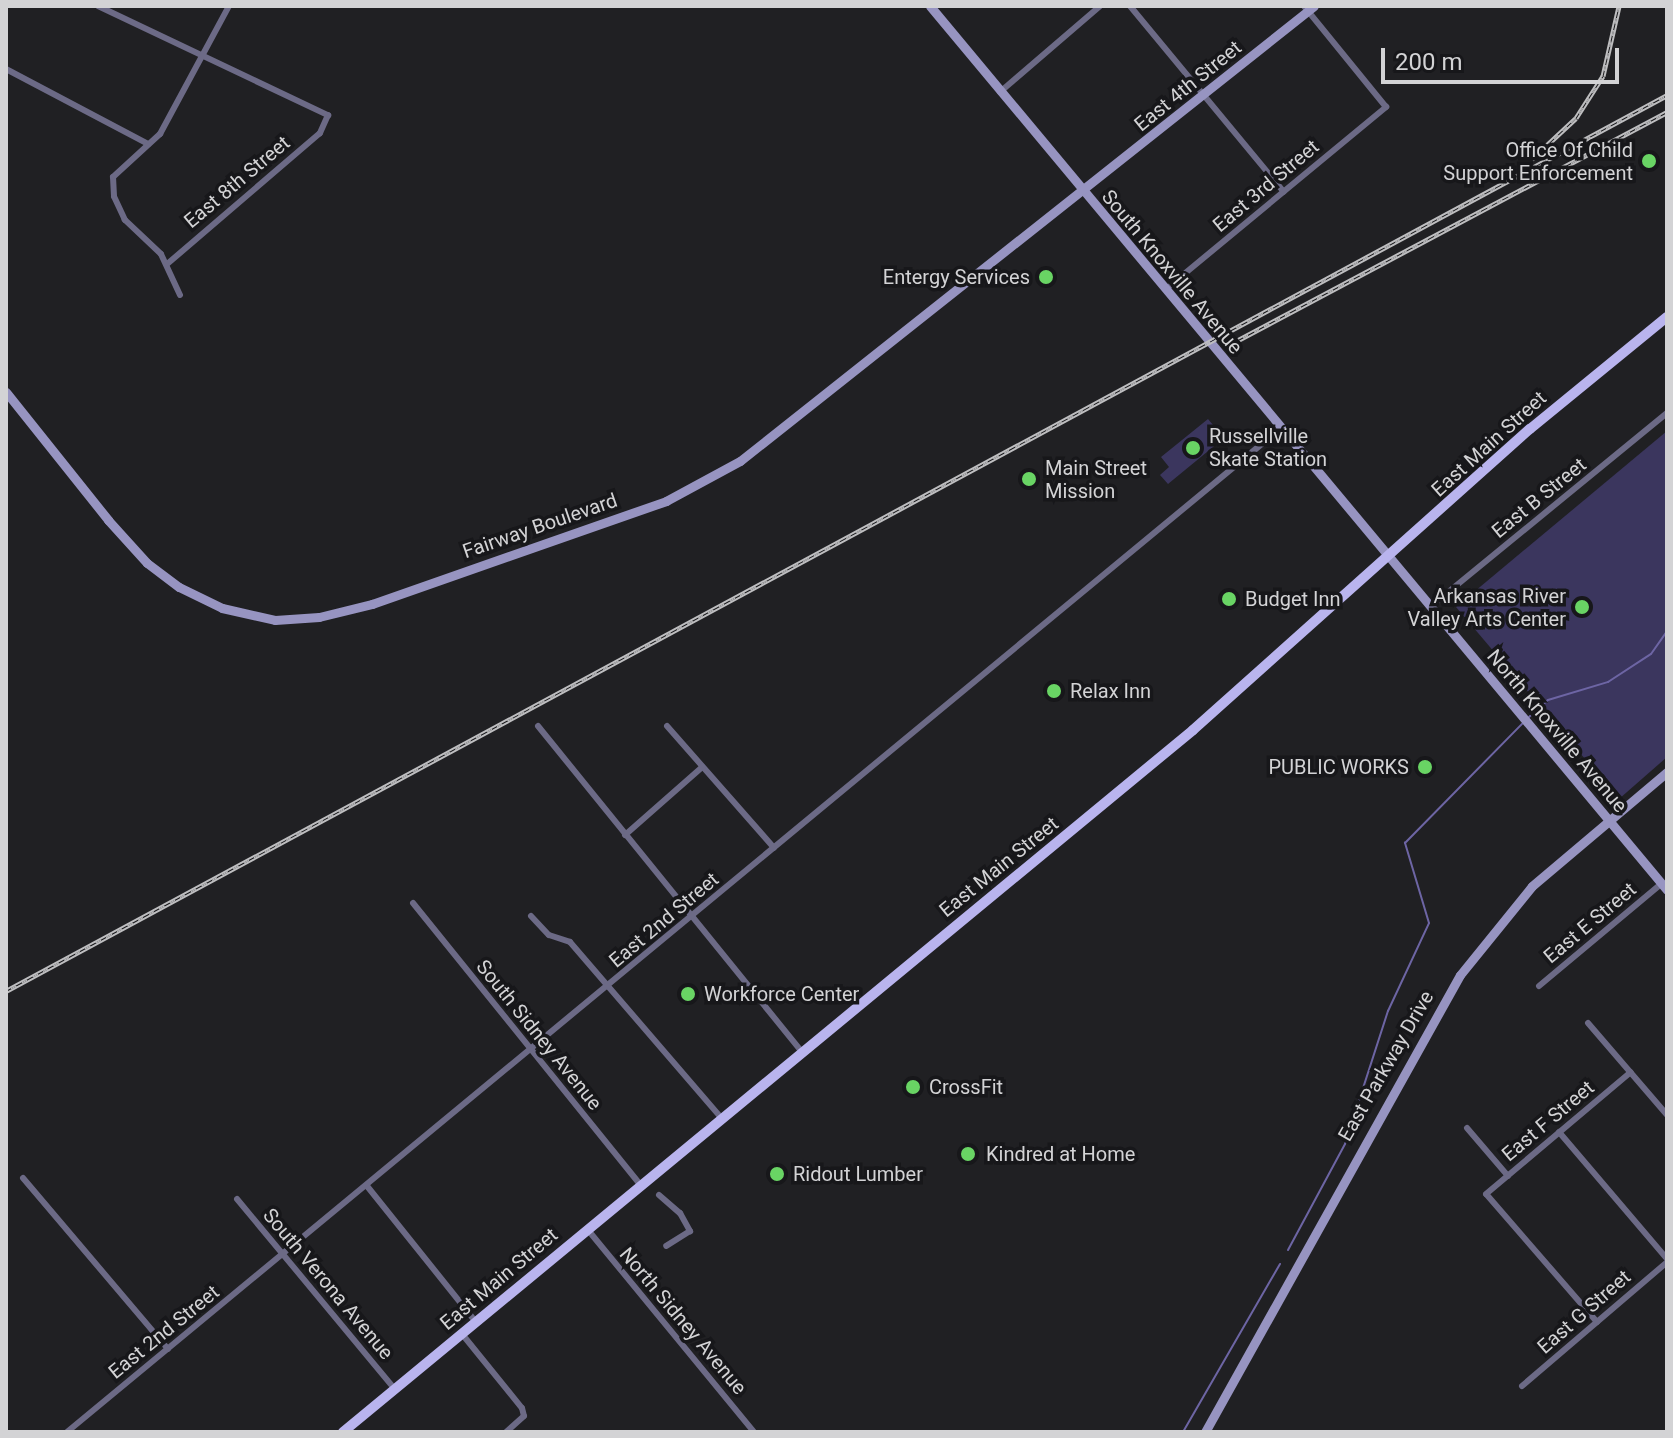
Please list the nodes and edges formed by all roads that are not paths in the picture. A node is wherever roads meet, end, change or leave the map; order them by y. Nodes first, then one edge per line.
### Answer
1 (98, 6) edge
2 (229, 6) edge
3 (930, 6) edge
4 (1100, 6) edge
5 (1130, 6) edge
6 (1309, 8) edge
7 (201, 55) junction
8 (6, 69) edge
9 (1000, 92) junction
10 (1205, 97) junction
11 (148, 144) junction
12 (1284, 192) junction
13 (1083, 194) junction
14 (167, 264) junction
15 (1165, 290) junction
16 (180, 295) dead end
17 (1667, 317) edge
18 (6, 392) edge
19 (1667, 413) edge
20 (1280, 429) junction
21 (1389, 559) junction
22 (1430, 607) junction
23 (538, 726) dead end
24 (667, 726) dead end
25 (702, 767) junction
26 (1667, 772) edge
27 (1610, 821) junction
28 (625, 835) junction
29 (774, 848) junction
30 (1664, 887) edge
31 (413, 903) dead end
32 (531, 916) dead end
33 (692, 916) junction
34 (611, 986) junction
35 (1539, 986) dead end
36 (1588, 1023) dead end
37 (529, 1051) junction
38 (802, 1052) junction
39 (1631, 1072) junction
40 (1667, 1115) edge
41 (722, 1119) junction
42 (1467, 1128) dead end
43 (1559, 1132) junction
44 (1508, 1176) junction
45 (23, 1178) dead end
46 (367, 1186) junction
47 (641, 1186) junction
48 (659, 1195) dead end
49 (237, 1199) dead end
50 (588, 1230) junction
51 (666, 1246) dead end
52 (284, 1254) junction
53 (1667, 1261) edge
54 (476, 1322) junction
55 (1597, 1322) junction
56 (462, 1334) junction
57 (168, 1349) junction
58 (1522, 1386) dead end
59 (395, 1389) junction
60 (67, 1432) edge
61 (343, 1432) edge
62 (506, 1432) edge
63 (754, 1432) edge
64 (1205, 1432) edge

1 - 7 street
2 - 7 street
3 - 9 main road, South Knoxville Avenue
4 - 9 street
5 - 10 street
6 - 10 main road, East 4th Street
6 - 12 street, East 3rd Street
7 - 11 street
7 - 14 street, East 8th Street
8 - 11 street
9 - 13 main road, South Knoxville Avenue
10 - 12 street
10 - 13 main road, East 4th Street
11 - 14 street
12 - 15 street, East 3rd Street
13 - 15 main road, South Knoxville Avenue
13 - 18 main road, Fairway Boulevard
14 - 16 street
15 - 20 main road, South Knoxville Avenue
17 - 21 main road, East Main Street
19 - 22 street, East B Street
20 - 21 main road, South Knoxville Avenue
20 - 29 street, East 2nd Street
21 - 22 main road, North Knoxville Avenue
21 - 38 main road, East Main Street
22 - 27 main road, North Knoxville Avenue
23 - 28 street
24 - 25 street
25 - 28 street
25 - 29 street
26 - 27 main road, East Parkway Drive
27 - 30 main road, North Knoxville Avenue
27 - 64 main road, East Parkway Drive
28 - 33 street
29 - 33 street, East 2nd Street
30 - 35 street, East E Street
31 - 37 street, South Sidney Avenue
32 - 34 street
33 - 34 street, East 2nd Street
33 - 38 street
34 - 37 street, East 2nd Street
34 - 41 street
36 - 39 street
37 - 46 street, East 2nd Street
37 - 47 street, South Sidney Avenue
38 - 41 main road, East Main Street
39 - 40 street
39 - 43 street, East F Street
41 - 47 main road, East Main Street
42 - 44 street
43 - 44 street, East F Street
43 - 53 street
44 - 55 street, East F Street
45 - 57 street
46 - 52 street, East 2nd Street
46 - 54 street
47 - 50 main road, East Main Street
48 - 51 street
49 - 52 street, South Verona Avenue
50 - 54 main road, East Main Street
50 - 63 street, North Sidney Avenue
52 - 57 street, East 2nd Street
52 - 59 street, South Verona Avenue
53 - 55 street, East G Street
54 - 56 main road, East Main Street
55 - 58 street, East G Street
56 - 59 main road, East Main Street
56 - 62 street
57 - 60 street, East 2nd Street
59 - 61 main road, East Main Street

